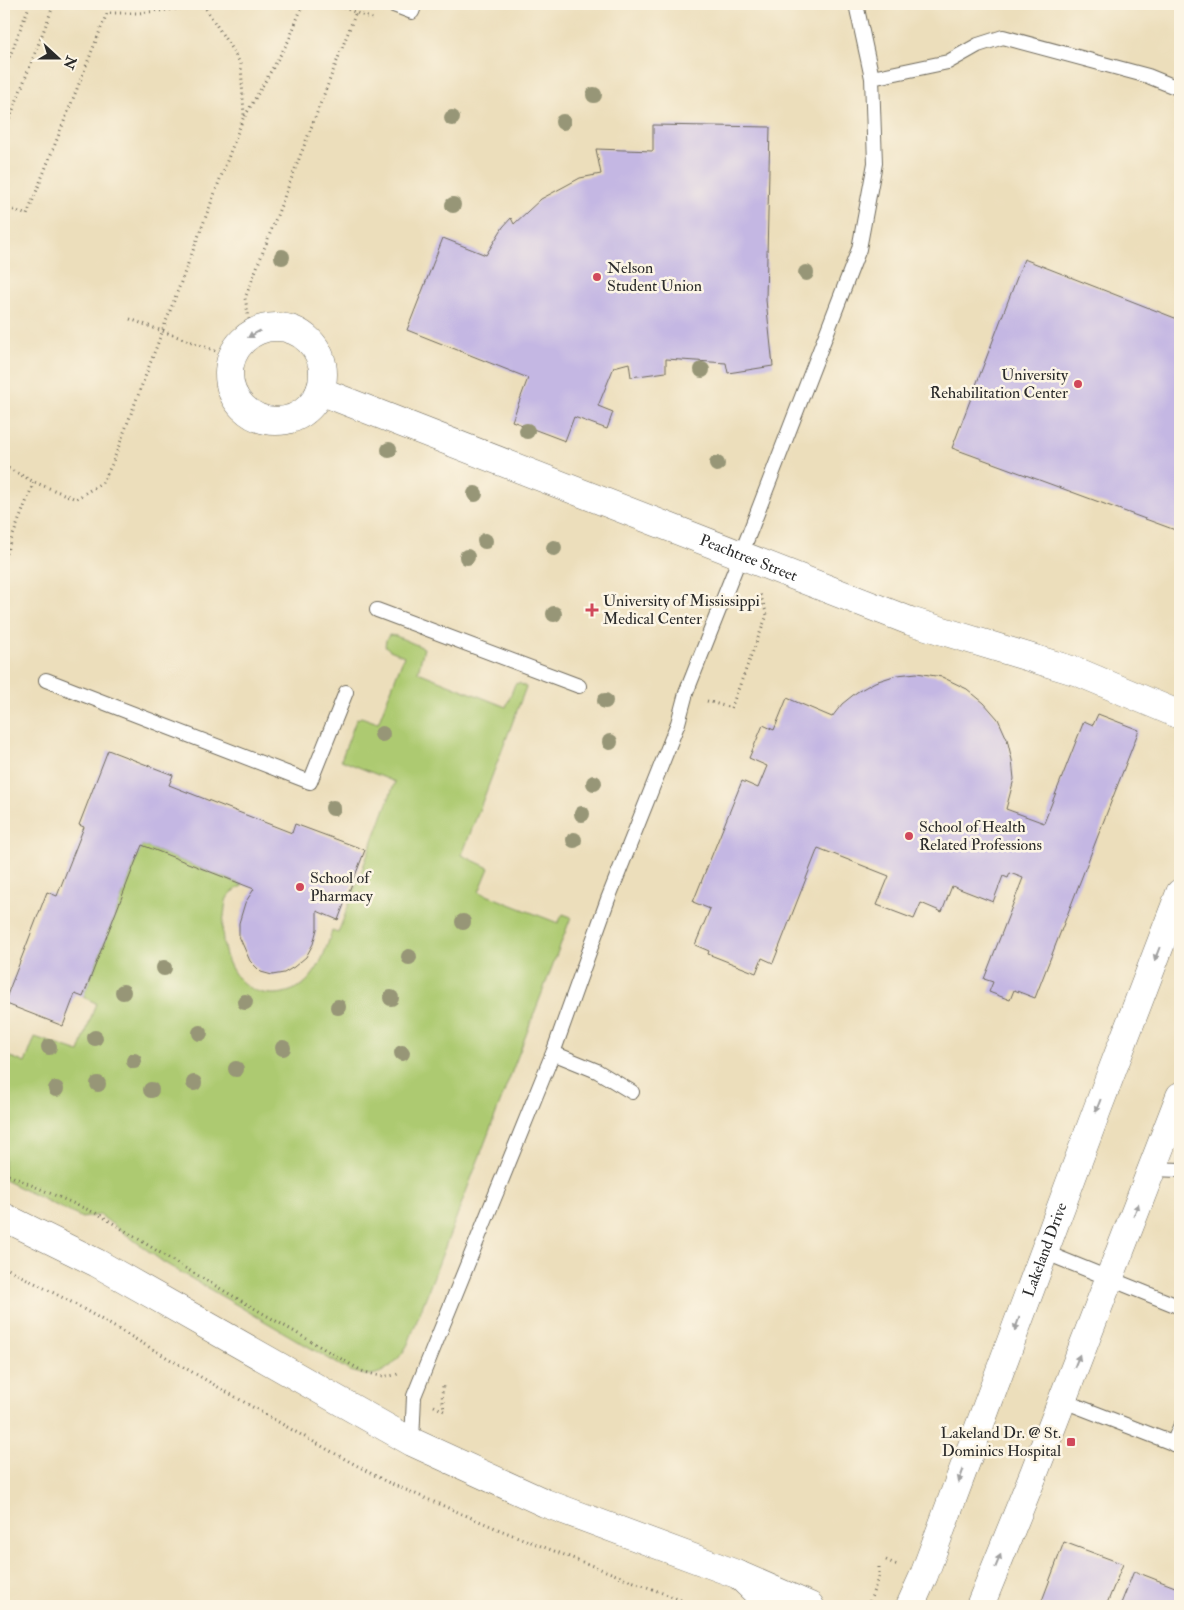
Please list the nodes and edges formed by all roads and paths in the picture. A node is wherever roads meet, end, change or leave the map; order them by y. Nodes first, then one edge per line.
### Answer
1 (30, 4) edge
2 (54, 4) edge
3 (303, 4) edge
4 (334, 4) edge
5 (391, 4) edge
6 (415, 4) edge
7 (856, 4) edge
8 (204, 5) edge
9 (356, 12) junction
10 (380, 22) dead end
11 (4, 71) edge
12 (872, 78) junction
13 (1180, 89) edge
14 (244, 116) junction
15 (4, 133) edge
16 (4, 206) edge
17 (130, 319) dead end
18 (162, 332) junction
19 (252, 334) junction
20 (232, 357) junction
21 (320, 391) junction
22 (4, 466) edge
23 (34, 482) junction
24 (5, 549) edge
25 (740, 556) junction
26 (4, 558) edge
27 (377, 610) dead end
28 (46, 680) dead end
29 (579, 686) dead end
30 (346, 692) dead end
31 (1180, 715) edge
32 (1180, 893) edge
33 (554, 1053) junction
34 (632, 1092) dead end
35 (1179, 1107) edge
36 (1152, 1169) junction
37 (1180, 1170) edge
38 (4, 1172) edge
39 (4, 1217) edge
40 (1044, 1252) junction
41 (4, 1267) edge
42 (1110, 1278) junction
43 (1180, 1307) edge
44 (402, 1372) dead end
45 (1061, 1400) junction
46 (1180, 1427) edge
47 (412, 1442) junction
48 (1177, 1445) edge
49 (879, 1566) dead end
50 (739, 1575) junction
51 (696, 1606) edge
52 (771, 1606) edge
53 (810, 1606) edge
54 (868, 1606) edge
55 (910, 1606) edge
56 (980, 1606) edge

1 - 11 path
2 - 15 path
3 - 14 path
4 - 9 path
5 - 6 lane
7 - 12 lane
8 - 14 path
8 - 16 path
9 - 10 path
9 - 19 path
12 - 13 lane
12 - 25 lane
14 - 18 path
17 - 18 path
18 - 20 path
18 - 23 path
19 - 20 street
21 -> 19 street
20 - 21 street
21 - 25 street, Peachtree Street
22 - 23 path
23 - 24 path
24 - 26 path
25 - 31 street, Peachtree Street
25 - 33 lane
27 - 29 lane
28 - 30 lane
32 -> 40 street, Lakeland Drive
33 - 34 lane
33 - 47 lane
35 - 36 street
36 - 37 lane
42 -> 36 street
38 - 44 path
39 - 47 street
40 - 42 lane
40 -> 55 street, Lakeland Drive
41 - 51 path
42 - 43 lane
45 -> 42 street
45 - 48 lane
56 -> 45 street
46 - 48 lane
47 - 50 street
49 - 54 path
50 - 52 street
50 - 53 street

